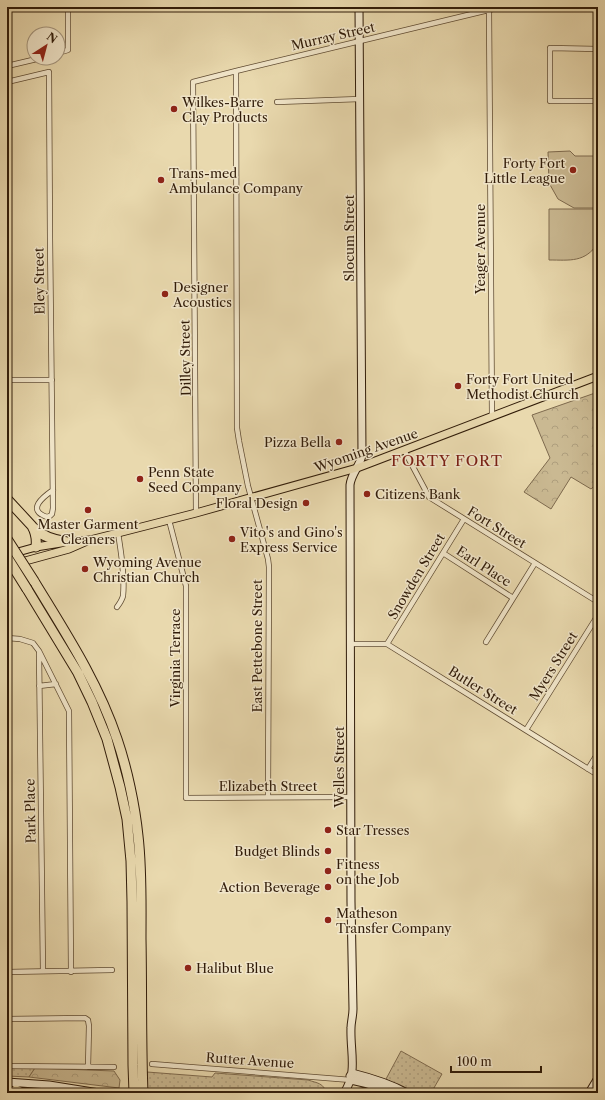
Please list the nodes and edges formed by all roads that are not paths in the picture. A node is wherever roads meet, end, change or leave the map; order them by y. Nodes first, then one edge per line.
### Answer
1 (68, 7) edge
2 (359, 7) edge
3 (501, 7) edge
4 (489, 10) junction
5 (360, 41) junction
6 (598, 49) edge
7 (66, 51) edge
8 (26, 62) edge
9 (7, 66) edge
10 (236, 70) junction
11 (7, 82) edge
12 (193, 82) joint
13 (360, 99) junction
14 (598, 101) edge
15 (277, 102) dead end
16 (598, 376) edge
17 (7, 380) edge
18 (52, 380) junction
19 (492, 417) junction
20 (404, 450) junction
21 (357, 468) junction
22 (53, 490) junction
23 (251, 498) junction
24 (7, 499) edge
25 (196, 513) junction
26 (464, 519) junction
27 (169, 520) junction
28 (32, 526) junction
29 (118, 533) junction
30 (7, 539) edge
31 (90, 540) junction
32 (67, 542) junction
33 (36, 547) junction
34 (443, 553) junction
35 (7, 556) edge
36 (32, 560) junction
37 (534, 563) junction
38 (7, 566) edge
39 (513, 598) junction
40 (598, 602) edge
41 (118, 607) dead end
42 (598, 615) edge
43 (7, 638) edge
44 (486, 642) dead end
45 (350, 644) junction
46 (387, 644) junction
47 (39, 651) junction
48 (56, 684) junction
49 (39, 686) junction
50 (526, 730) junction
51 (598, 753) edge
52 (588, 768) junction
53 (598, 775) edge
54 (268, 797) junction
55 (351, 797) junction
56 (186, 798) joint
57 (112, 970) dead end
58 (43, 971) junction
59 (7, 972) edge
60 (71, 972) junction
61 (7, 1019) edge
62 (152, 1064) dead end
63 (7, 1066) edge
64 (88, 1067) junction
65 (114, 1067) dead end
66 (350, 1075) junction
67 (598, 1078) edge
68 (7, 1082) edge
69 (15, 1091) edge
70 (34, 1093) edge
71 (99, 1093) edge
72 (134, 1093) edge
73 (143, 1093) edge
74 (338, 1093) edge
75 (344, 1093) edge
76 (355, 1093) edge
77 (390, 1093) edge
78 (396, 1093) edge
79 (407, 1093) edge
80 (589, 1093) edge

1 - 7 street
2 - 5 main road, Slocum Street
3 - 4 street, Murray Street
4 - 5 street, Murray Street
4 - 19 street, Yeager Avenue
5 - 10 street, Murray Street
5 - 13 main road, Slocum Street
6 - 14 street
8 - 9 street
10 - 12 street, Murray Street
10 - 23 street, East Pettebone Street
11 - 18 street, Eley Street
12 - 25 street, Dilley Street
13 - 15 street
13 - 21 main road, Slocum Street
16 - 19 main road, Wyoming Avenue
17 - 18 street
18 - 22 street, Eley Street
19 - 20 main road, Wyoming Avenue
20 - 21 main road, Wyoming Avenue
20 - 26 street, Fort Street
21 - 23 main road, Wyoming Avenue
21 - 45 main road, Welles Street
22 - 22 street, Eley Street
23 - 25 main road, Wyoming Avenue
23 - 54 street, East Pettebone Street
24 - 28 highway
25 - 27 main road, Wyoming Avenue
26 - 34 street, Snowden Street
26 - 37 street, Fort Street
27 - 29 main road, Wyoming Avenue
27 - 56 street, Virginia Terrace
28 - 32 highway
28 - 33 highway
29 - 31 main road, Wyoming Avenue
29 - 41 street
30 - 73 highway, bridge
31 - 32 main road, Wyoming Avenue
31 - 36 main road, Wyoming Avenue
32 - 33 main road, Wyoming Avenue
33 - 35 main road, Wyoming Avenue
33 - 36 main road
34 - 39 street, Earl Place
34 - 46 street, Snowden Street
35 - 72 highway, bridge
36 - 38 main road, Wyoming Avenue
37 - 39 street
37 - 40 street, Fort Street
39 - 44 street
42 - 50 street, Myers Street
43 - 47 street
45 - 46 street
45 - 55 main road, Welles Street
46 - 50 street, Butler Street
47 - 48 street
47 - 49 street, Park Place
48 - 49 street
48 - 60 street
49 - 58 street, Park Place
50 - 52 street, Butler Street
51 - 52 street
52 - 53 street, Butler Street
54 - 55 street, Elizabeth Street
54 - 56 street, Elizabeth Street
55 - 66 main road, Welles Street
57 - 60 street
58 - 59 street
58 - 60 street
61 - 64 street
62 - 66 street, Rutter Avenue
63 - 64 street
64 - 65 street
66 - 74 main road
66 - 75 main road
66 - 78 main road, Rutter Avenue
66 - 79 main road, Rutter Avenue
67 - 80 main road
68 - 71 main road
69 - 70 main road
76 - 77 main road

